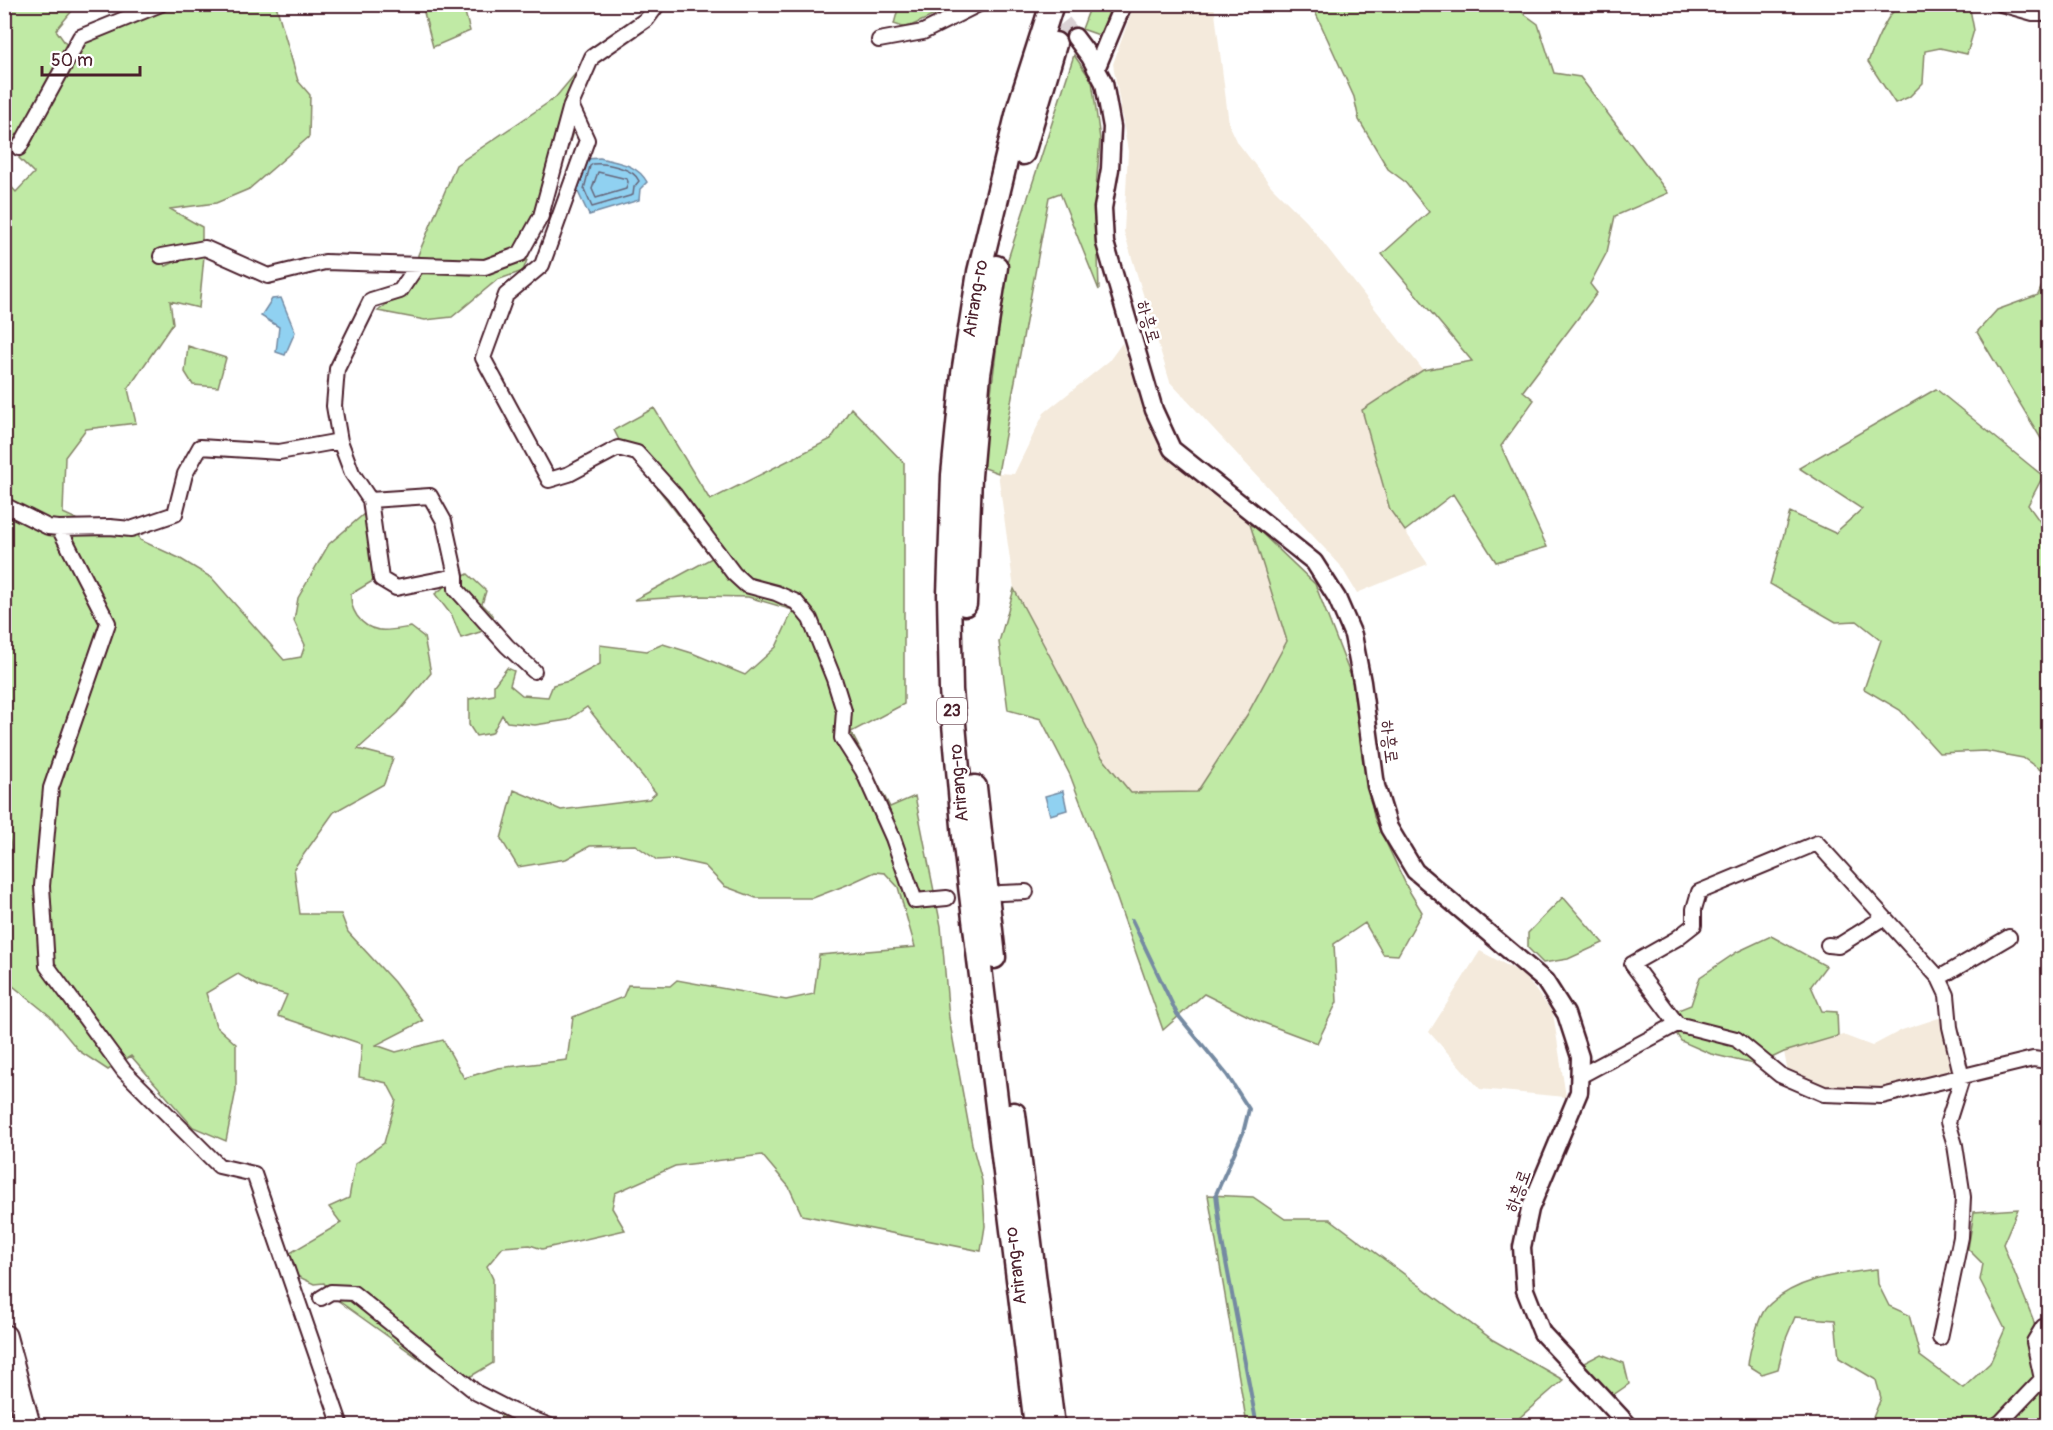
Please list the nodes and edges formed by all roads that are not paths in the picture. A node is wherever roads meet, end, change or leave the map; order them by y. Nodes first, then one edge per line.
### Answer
1 (161, 4) edge
2 (658, 4) edge
3 (979, 4) edge
4 (1052, 4) edge
5 (1068, 4) edge
6 (1122, 4) edge
7 (2001, 4) edge
8 (2049, 13) edge
9 (1075, 37) tunnel mouth
10 (879, 40) dead end
11 (1096, 69) junction
12 (571, 105) junction
13 (19, 148) dead end
14 (161, 256) dead end
15 (417, 266) junction
16 (340, 441) junction
17 (370, 500) junction
18 (4, 505) edge
19 (59, 528) junction
20 (456, 576) junction
21 (534, 671) dead end
22 (1026, 892) dead end
23 (1001, 893) dead end
24 (947, 898) dead end
25 (1882, 918) junction
26 (2008, 937) dead end
27 (1828, 945) dead end
28 (1939, 978) junction
29 (1677, 1024) junction
30 (2049, 1061) edge
31 (1580, 1076) junction
32 (1962, 1078) junction
33 (321, 1298) dead end
34 (2049, 1327) edge
35 (4, 1337) edge
36 (1940, 1338) dead end
37 (28, 1425) edge
38 (341, 1425) edge
39 (550, 1425) edge
40 (1036, 1425) edge
41 (1053, 1425) edge
42 (1629, 1425) edge
43 (1995, 1425) edge

1 - 13 street
2 - 12 street
3 - 10 street
4 - 40 highway, Arirang-ro / 23
5 - 41 highway, Arirang-ro / 23
6 - 11 street
7 - 8 street
9 - 11 street, 하흥로
11 - 31 street, 하흥로
12 - 15 street
12 - 24 street
14 - 15 street
15 - 16 street
16 - 17 street
16 - 19 street
17 - 20 street
17 - 20 street
18 - 19 street
19 - 38 street
20 - 21 street
22 - 23 street
25 - 27 street
25 - 28 street
25 - 29 street
26 - 28 street
28 - 32 street
29 - 31 street
29 - 32 street
30 - 32 street
31 - 42 street, 하흥로
32 - 36 street
33 - 39 street
34 - 43 street
35 - 37 highway

